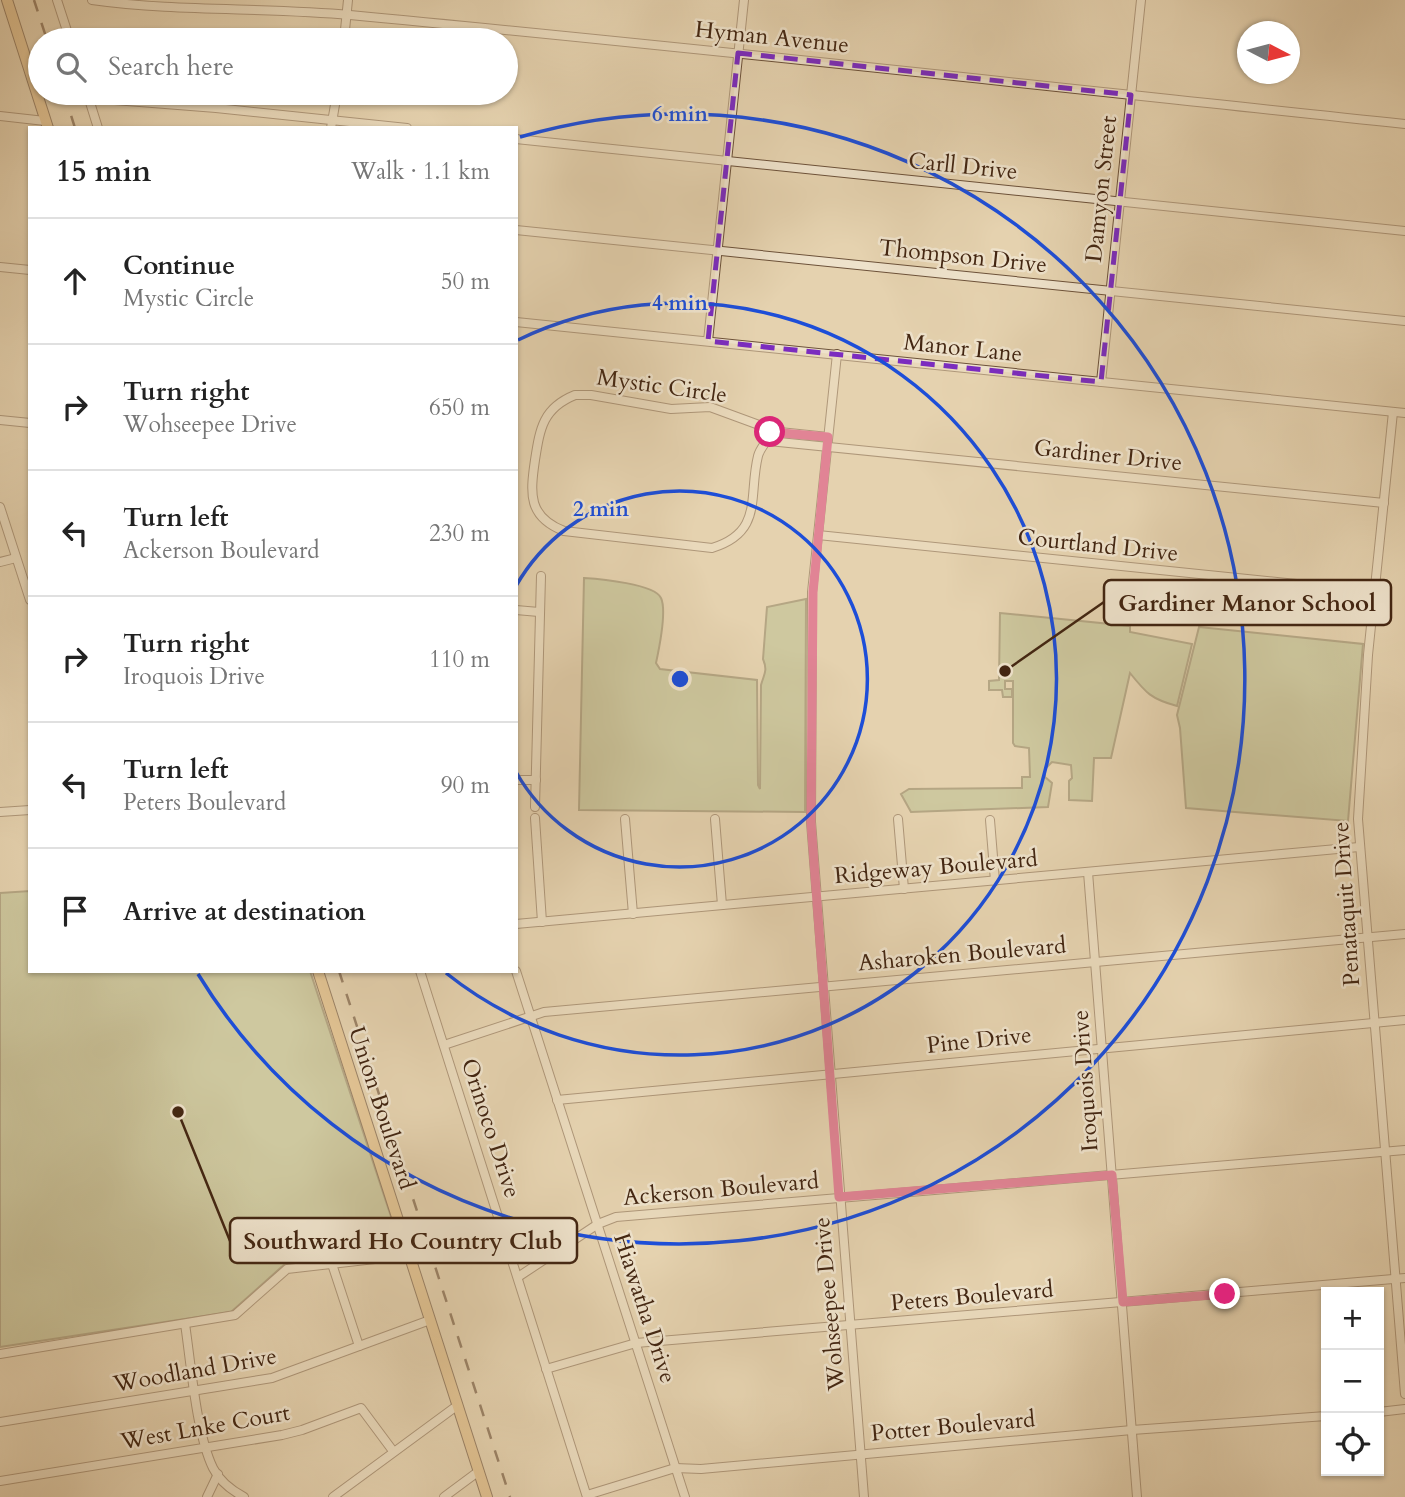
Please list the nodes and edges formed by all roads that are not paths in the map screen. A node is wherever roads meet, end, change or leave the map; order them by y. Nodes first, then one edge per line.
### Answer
1 (7, 0) edge
2 (57, 0) edge
3 (92, 0) edge
4 (348, 0) edge
5 (744, 0) edge
6 (1141, 0) edge
7 (346, 15) junction
8 (66, 28) edge
9 (345, 28) edge
10 (462, 28) edge
11 (518, 33) edge
12 (738, 53) junction
13 (28, 65) edge
14 (1131, 95) junction
15 (41, 105) edge
16 (91, 105) edge
17 (172, 105) edge
18 (335, 105) edge
19 (0, 116) edge
20 (47, 124) edge
21 (331, 124) edge
22 (1405, 124) edge
23 (97, 126) edge
24 (369, 126) edge
25 (518, 139) edge
26 (727, 161) junction
27 (1119, 201) junction
28 (518, 230) edge
29 (1405, 231) edge
30 (718, 250) junction
31 (0, 267) edge
32 (28, 270) edge
33 (1110, 291) junction
34 (518, 321) edge
35 (1405, 321) edge
36 (708, 341) junction
37 (837, 354) junction
38 (1101, 382) junction
39 (1393, 412) junction
40 (1405, 413) edge
41 (0, 420) edge
42 (28, 423) edge
43 (770, 436) junction
44 (828, 441) junction
45 (1384, 502) junction
46 (0, 507) edge
47 (817, 535) junction
48 (16, 558) junction
49 (0, 562) edge
50 (541, 576) dead end
51 (1375, 592) junction
52 (28, 594) edge
53 (518, 610) edge
54 (539, 612) junction
55 (518, 780) edge
56 (536, 780) junction
57 (535, 807) dead end
58 (28, 810) edge
59 (0, 812) edge
60 (535, 818) dead end
61 (625, 818) dead end
62 (715, 819) dead end
63 (898, 819) dead end
64 (990, 820) dead end
65 (1359, 847) junction
66 (1088, 872) junction
67 (995, 881) junction
68 (904, 889) junction
69 (817, 898) junction
70 (722, 905) junction
71 (633, 914) junction
72 (542, 922) junction
73 (518, 924) edge
74 (1405, 934) edge
75 (1367, 937) junction
76 (1095, 961) junction
77 (319, 973) edge
78 (421, 973) edge
79 (517, 973) edge
80 (823, 986) junction
81 (531, 1015) junction
82 (1405, 1020) edge
83 (1374, 1023) junction
84 (444, 1045) junction
85 (1102, 1048) junction
86 (830, 1074) junction
87 (557, 1100) junction
88 (1405, 1150) edge
89 (1385, 1152) junction
90 (1112, 1175) junction
91 (839, 1197) junction
92 (598, 1224) junction
93 (410, 1255) junction
94 (332, 1265) junction
95 (518, 1277) junction
96 (1405, 1278) edge
97 (1395, 1279) junction
98 (1123, 1302) junction
99 (430, 1320) junction
100 (185, 1324) junction
101 (850, 1326) junction
102 (636, 1343) junction
103 (359, 1346) junction
104 (0, 1354) edge
105 (546, 1368) junction
106 (195, 1391) junction
107 (1405, 1394) edge
108 (458, 1405) junction
109 (1405, 1409) edge
110 (1384, 1411) edge
111 (1321, 1416) edge
112 (0, 1422) edge
113 (1132, 1430) junction
114 (207, 1448) junction
115 (393, 1451) junction
116 (860, 1453) junction
117 (675, 1468) junction
118 (479, 1471) junction
119 (218, 1474) junction
120 (0, 1480) edge
121 (587, 1496) edge
122 (207, 1497) edge
123 (244, 1497) edge
124 (333, 1497) edge
125 (444, 1497) edge
126 (487, 1497) edge
127 (685, 1497) edge
128 (864, 1497) edge
129 (1138, 1497) edge

1 - 13 main road
2 - 8 street
3 - 7 street, Hyman Avenue
4 - 7 street
5 - 12 street
6 - 14 street, Damyon Street
7 - 9 street
7 - 10 street, Hyman Avenue
11 - 12 street, Hyman Avenue
12 - 14 street, Hyman Avenue
12 - 26 street
14 - 22 street, Hyman Avenue
14 - 27 street, Damyon Street
15 - 20 main road
16 - 23 street
17 - 21 street
18 - 21 street
19 - 20 street
21 - 24 street
25 - 26 street, Carll Drive
26 - 27 street, Carll Drive
26 - 30 street
27 - 29 street, Carll Drive
27 - 33 street, Damyon Street
28 - 30 street, Thompson Drive
30 - 33 street, Thompson Drive
30 - 36 street
31 - 32 street
33 - 35 street, Thompson Drive
33 - 38 street, Damyon Street
34 - 36 street, Manor Lane
36 - 37 street, Manor Lane
37 - 38 street, Manor Lane
37 - 44 street, Wohseepee Drive
38 - 39 street, Manor Lane
39 - 40 street, Manor Lane
39 - 45 street, Penataquit Drive
41 - 42 street
43 - 43 street, Mystic Circle
43 - 44 street, Mystic Circle
44 - 45 street, Gardiner Drive
44 - 47 street, Wohseepee Drive
45 - 51 street, Penataquit Drive
46 - 48 street
47 - 51 street, Courtland Drive
47 - 69 street, Wohseepee Drive
48 - 49 street
48 - 52 street
50 - 54 street
51 - 65 street, Penataquit Drive
53 - 54 street
54 - 56 street
55 - 56 street
56 - 57 street
58 - 59 street
60 - 72 street
61 - 71 street
62 - 70 street
63 - 68 street
64 - 67 street
65 - 66 street, Ridgeway Boulevard
65 - 75 street, Penataquit Drive
66 - 67 street, Ridgeway Boulevard
66 - 76 street, Iroquois Drive
67 - 68 street, Ridgeway Boulevard
68 - 69 street, Ridgeway Boulevard
69 - 70 street, Ridgeway Boulevard
69 - 80 street, Wohseepee Drive
70 - 71 street, Ridgeway Boulevard
71 - 72 street, Ridgeway Boulevard
72 - 73 street, Ridgeway Boulevard
74 - 75 street, Asharoken Boulevard
75 - 76 street, Asharoken Boulevard
75 - 83 street, Penataquit Drive
76 - 80 street, Asharoken Boulevard
76 - 85 street, Iroquois Drive
77 - 93 main road, Union Boulevard
78 - 84 street, Orinoco Drive
79 - 81 street, Hiawatha Drive
80 - 81 street, Asharoken Boulevard
80 - 86 street, Wohseepee Drive
81 - 84 street, Asharoken Boulevard
81 - 87 street, Hiawatha Drive
82 - 83 street, Pine Drive
83 - 85 street, Pine Drive
83 - 89 street, Penataquit Drive
84 - 95 street, Orinoco Drive
85 - 86 street, Pine Drive
85 - 90 street, Iroquois Drive
86 - 87 street, Pine Drive
86 - 91 street, Wohseepee Drive
87 - 92 street, Hiawatha Drive
88 - 89 street, Ackerson Boulevard
89 - 90 street, Ackerson Boulevard
89 - 97 street, Penataquit Drive
90 - 91 street, Ackerson Boulevard
90 - 98 street, Iroquois Drive
91 - 92 street, Ackerson Boulevard
91 - 101 street, Wohseepee Drive
92 - 95 street, Ackerson Boulevard
92 - 102 street, Hiawatha Drive
93 - 94 street, Woodland Drive
93 - 99 main road, Union Boulevard
94 - 100 street, Woodland Drive
94 - 103 street
95 - 105 street, Orinoco Drive
96 - 97 street, Peters Boulevard
97 - 98 street, Peters Boulevard
97 - 107 street, Penataquit Drive
98 - 101 street, Peters Boulevard
98 - 113 street, Iroquois Drive
99 - 103 street, Woodland Drive
99 - 108 main road, Union Boulevard
100 - 104 street, Woodland Drive
100 - 106 street
101 - 102 street, Peters Boulevard
101 - 116 street, Wohseepee Drive
102 - 105 street, Peters Boulevard
102 - 117 street, Hiawatha Drive
103 - 106 street, Woodland Drive
105 - 121 street, Orinoco Drive
106 - 112 street, Woodland Drive
106 - 114 street
108 - 115 street
108 - 118 main road, Union Boulevard
109 - 110 street
111 - 113 street, Potter Boulevard
113 - 116 street, Potter Boulevard
113 - 129 street, Iroquois Drive
114 - 115 street, West Lnke Court
114 - 119 street
114 - 120 street, West Lnke Court
115 - 124 street
116 - 117 street, Potter Boulevard
116 - 128 street, Wohseepee Drive
117 - 121 street, Potter Boulevard
117 - 127 street, Hiawatha Drive
118 - 125 street
118 - 126 main road, Union Boulevard
119 - 122 street
119 - 123 street

